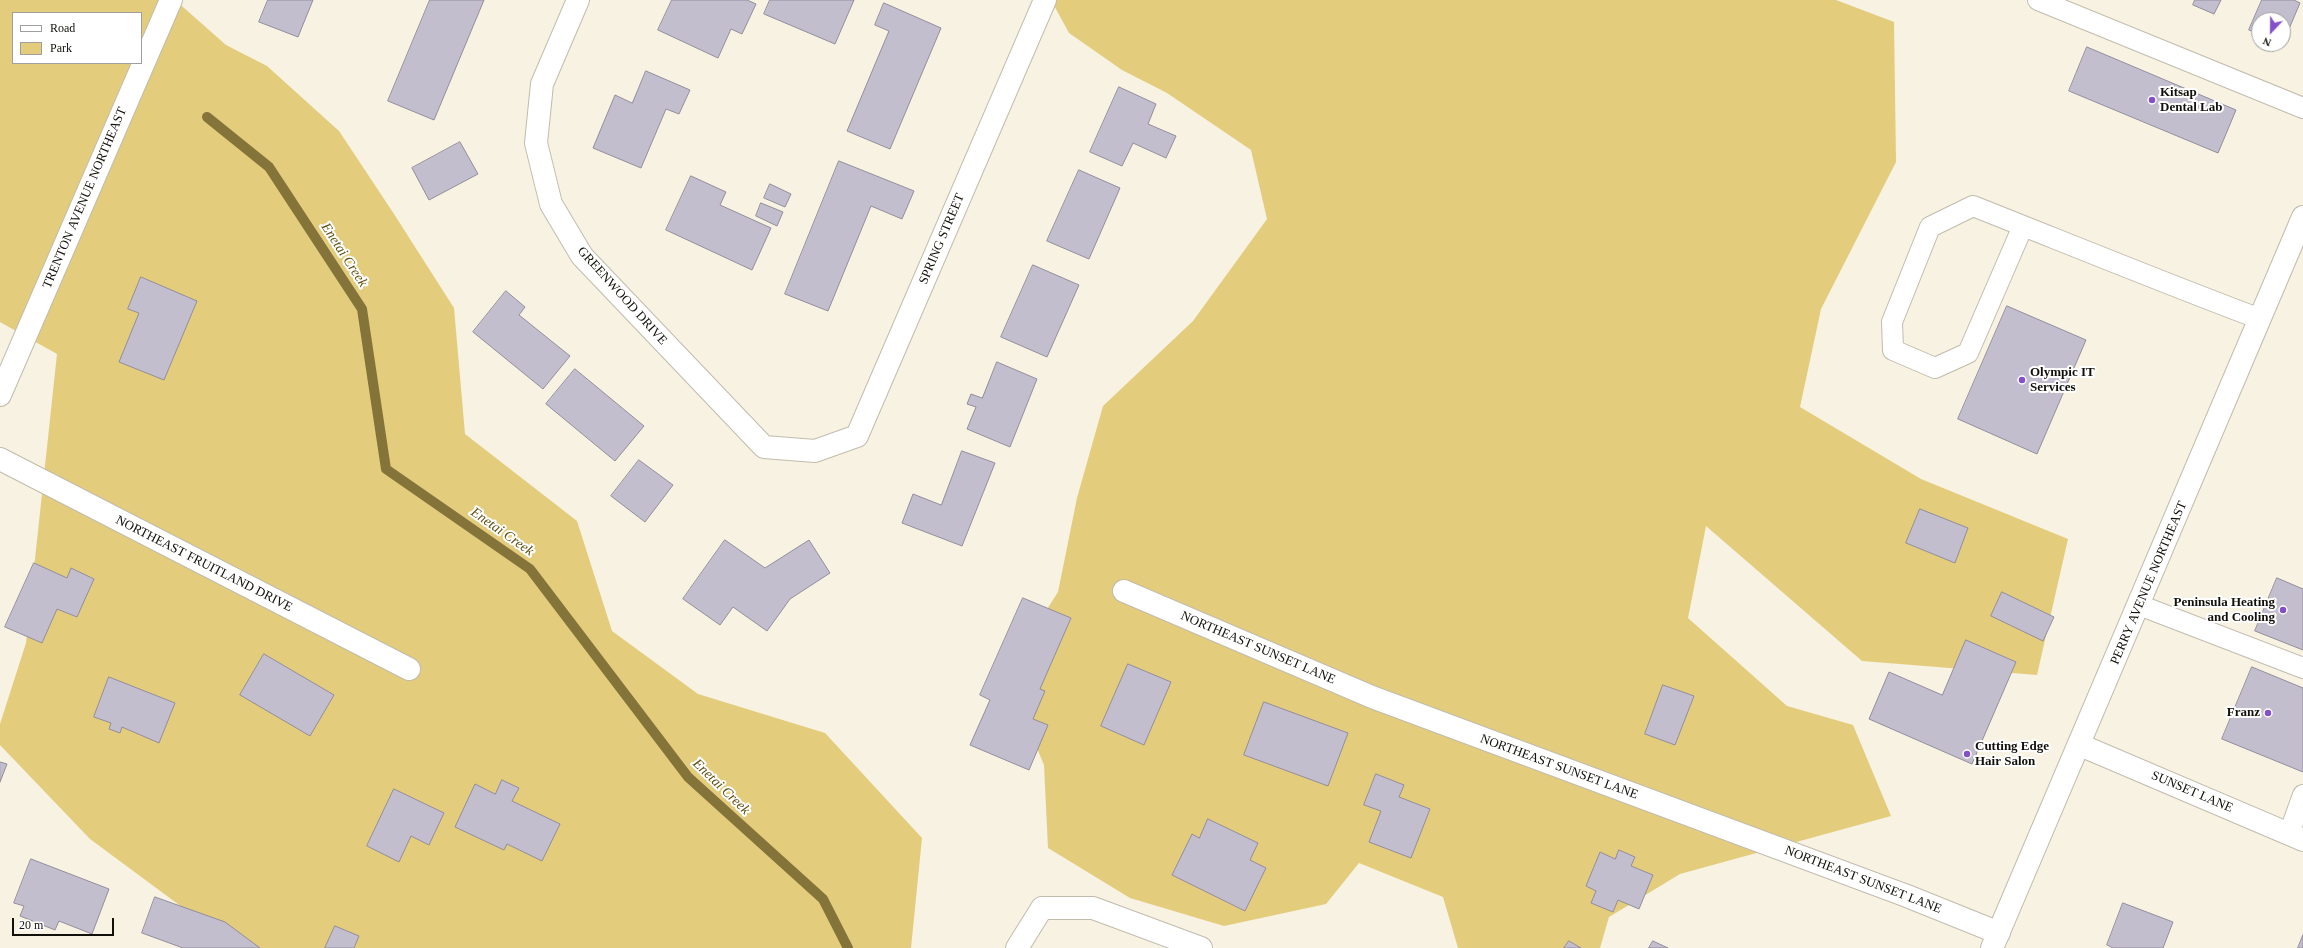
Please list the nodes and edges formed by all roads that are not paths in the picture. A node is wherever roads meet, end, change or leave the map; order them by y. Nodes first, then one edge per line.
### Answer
1 (170, 0) edge
2 (578, 0) edge
3 (1045, 0) edge
4 (2038, 0) edge
5 (2303, 108) edge
6 (2303, 217) edge
7 (2023, 226) junction
8 (2260, 319) junction
9 (0, 395) edge
10 (815, 451) joint
11 (0, 459) edge
12 (1124, 590) dead end
13 (2140, 605) junction
14 (2303, 668) edge
15 (409, 669) dead end
16 (2080, 745) junction
17 (2303, 795) edge
18 (2296, 837) edge
19 (1995, 940) edge
20 (1016, 948) edge
21 (1201, 948) edge

1 - 9 street, TRENTON AVENUE NORTHEAST
2 - 10 street, GREENWOOD DRIVE
3 - 10 street, SPRING STREET
4 - 5 lane
6 - 8 street, PERRY AVENUE NORTHEAST
7 - 7 lane
7 - 8 lane
8 - 13 street, PERRY AVENUE NORTHEAST
11 - 15 street, NORTHEAST FRUITLAND DRIVE
12 - 19 street, NORTHEAST SUNSET LANE
13 - 14 lane
13 - 16 street, PERRY AVENUE NORTHEAST
16 - 18 street, SUNSET LANE
16 - 19 street, PERRY AVENUE NORTHEAST
17 - 18 lane
20 - 21 street

